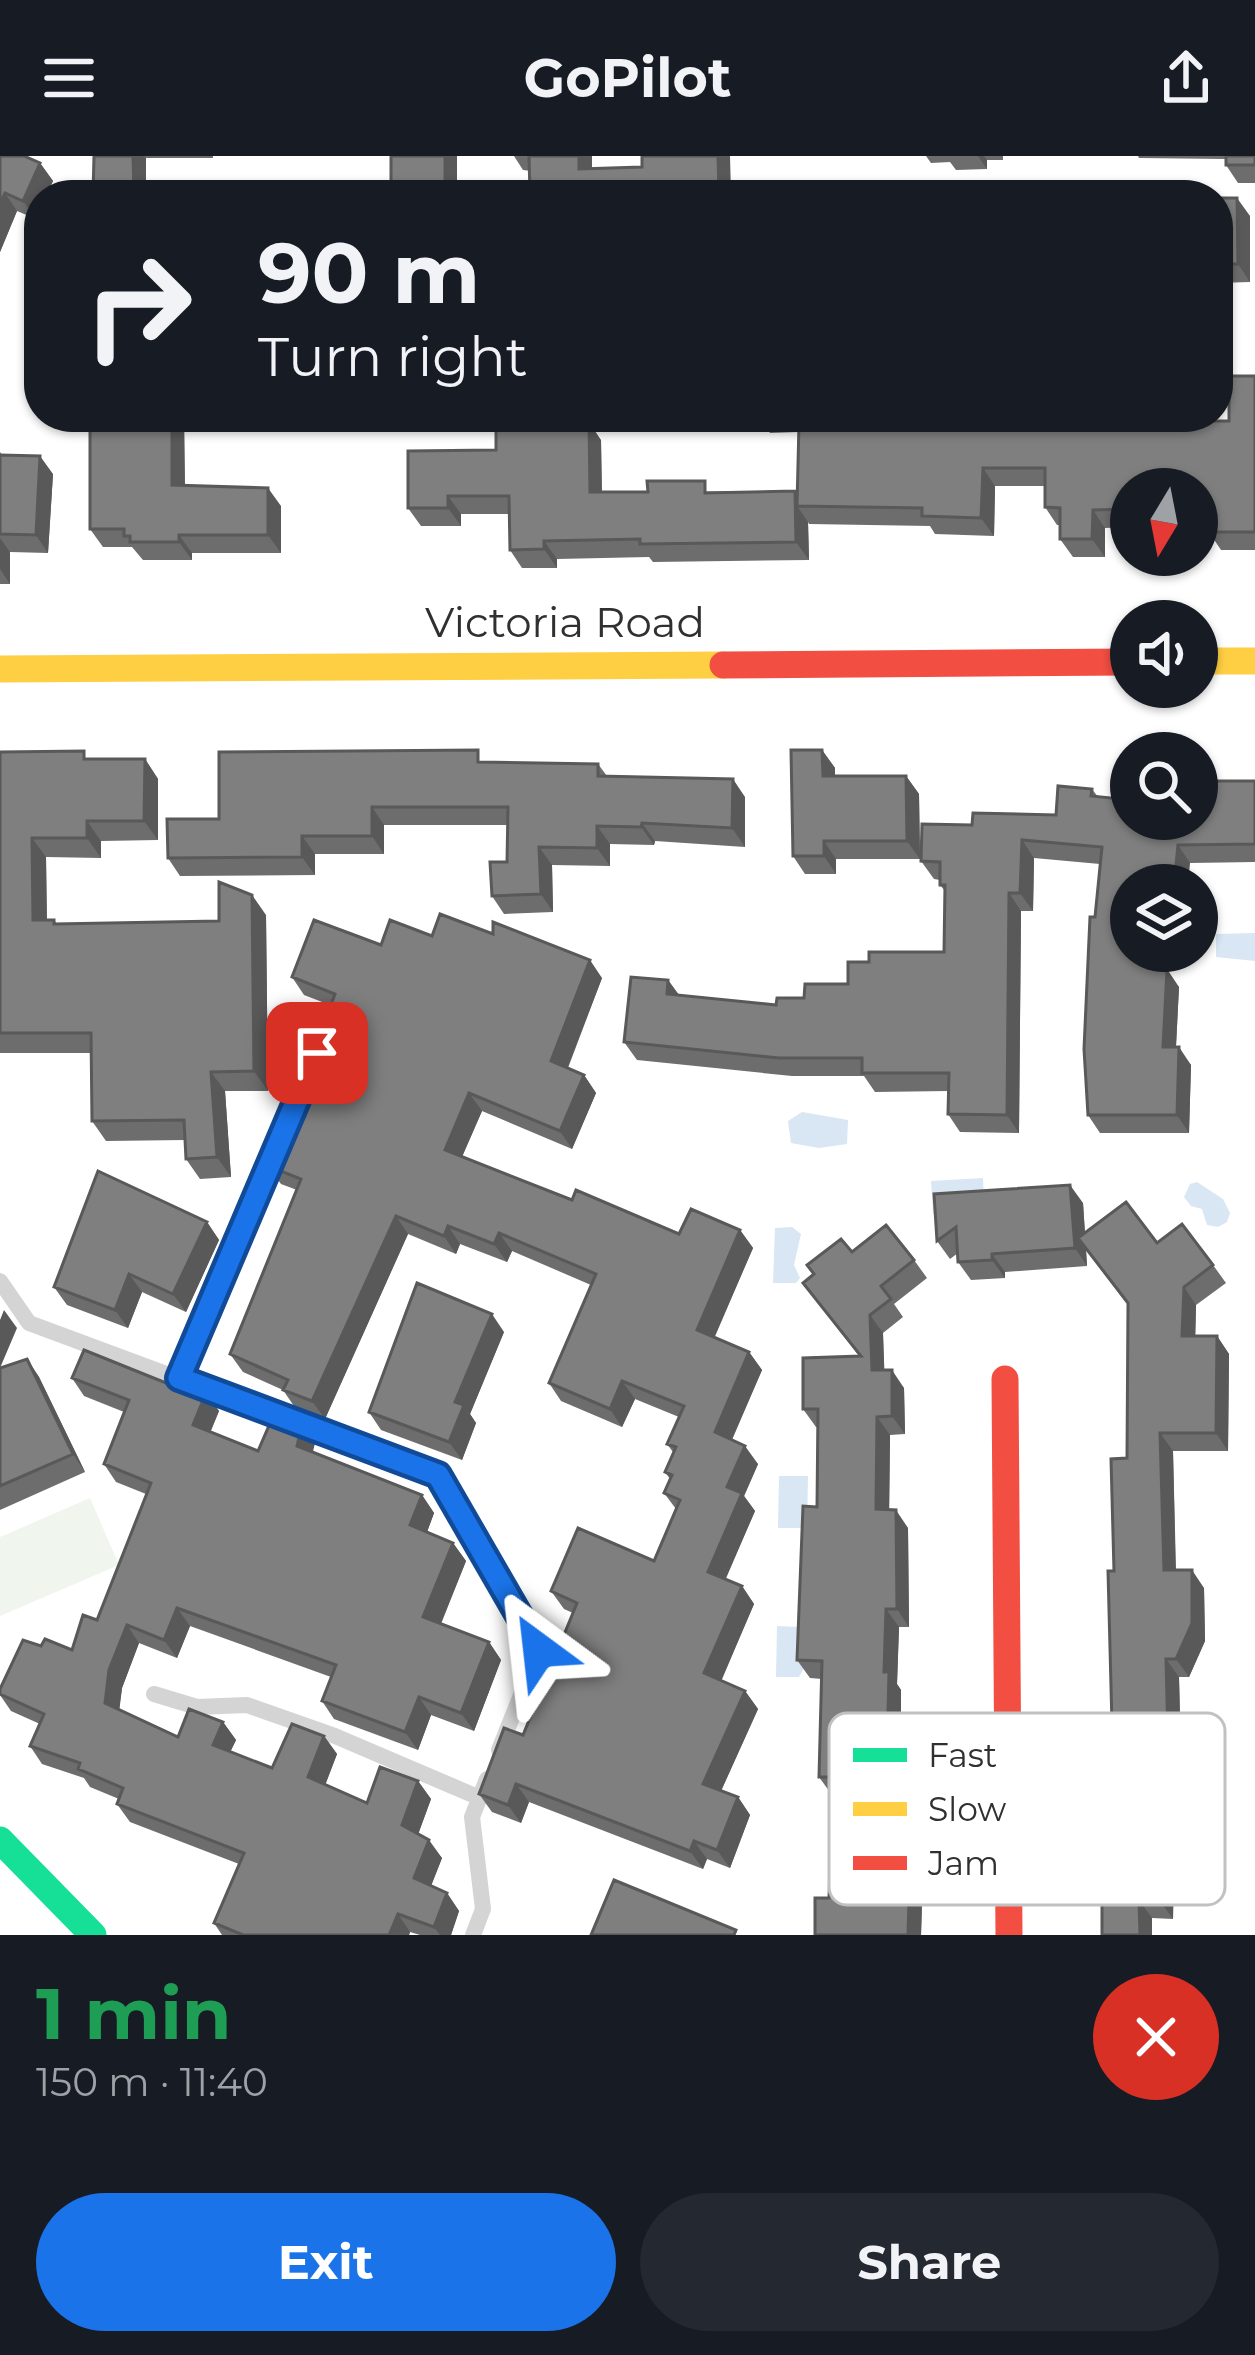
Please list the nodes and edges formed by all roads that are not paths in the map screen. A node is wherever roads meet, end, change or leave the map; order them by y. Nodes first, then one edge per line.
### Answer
1 (1218, 661) edge
2 (1255, 661) edge
3 (1110, 662) edge
4 (0, 669) edge
5 (280, 1140) edge
6 (0, 1281) edge
7 (179, 1378) junction
8 (1005, 1379) dead end
9 (154, 1694) dead end
10 (1007, 1713) edge
11 (480, 1798) junction
12 (0, 1840) edge
13 (1009, 1905) edge
14 (93, 1935) edge
15 (473, 1935) edge
16 (1009, 1935) edge

1 - 2 street
3 - 4 street, Victoria Road
5 - 7 lane
6 - 7 lane
7 - 11 lane
8 - 10 street
9 - 11 lane
11 - 15 lane
12 - 14 street
13 - 16 street

